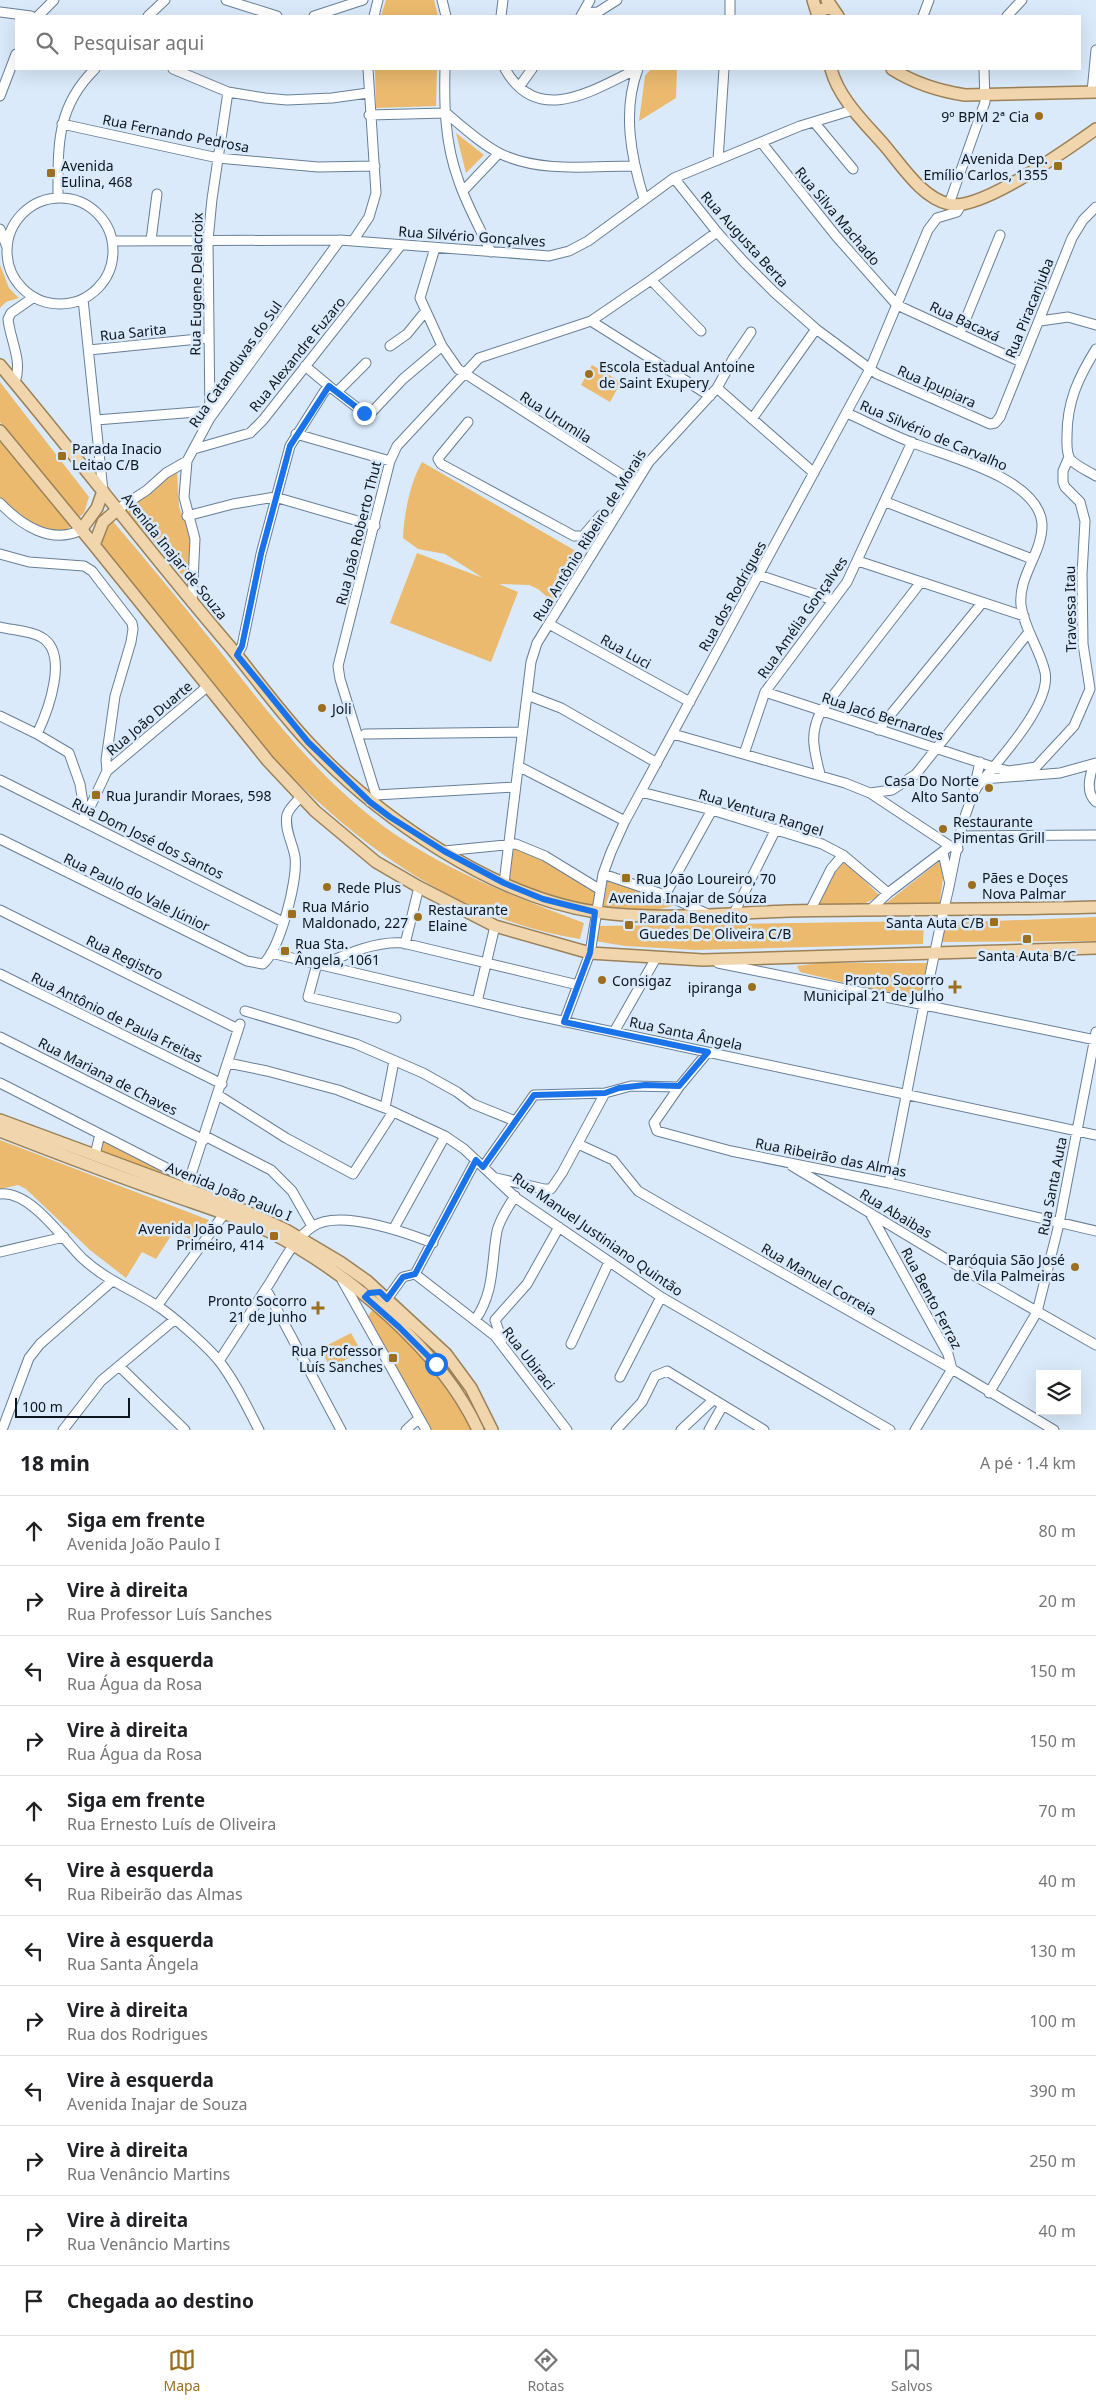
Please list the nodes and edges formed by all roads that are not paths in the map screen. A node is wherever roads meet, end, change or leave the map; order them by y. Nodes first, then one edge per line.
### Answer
1 (54, 0) edge
2 (165, 0) edge
3 (226, 0) edge
4 (363, 0) edge
5 (378, 0) edge
6 (442, 0) edge
7 (503, 0) edge
8 (590, 0) edge
9 (617, 0) edge
10 (730, 0) edge
11 (814, 0) edge
12 (929, 0) edge
13 (1018, 1) edge
14 (832, 8) edge
15 (0, 12) edge
16 (23, 15) edge
17 (39, 15) edge
18 (149, 15) edge
19 (274, 15) edge
20 (317, 15) edge
21 (374, 15) edge
22 (446, 15) edge
23 (501, 15) edge
24 (582, 15) edge
25 (730, 15) edge
26 (818, 15) edge
27 (819, 15) edge
28 (923, 15) edge
29 (1008, 15) edge
30 (1096, 50) edge
31 (15, 57) edge
32 (94, 70) edge
33 (175, 70) edge
34 (368, 70) edge
35 (445, 70) edge
36 (506, 70) edge
37 (531, 70) edge
38 (636, 70) edge
39 (638, 70) edge
40 (724, 70) edge
41 (831, 70) edge
42 (984, 70) edge
43 (899, 71) edge
44 (519, 87) junction
45 (228, 92) junction
46 (1094, 92) edge
47 (368, 93) junction
48 (0, 96) edge
49 (985, 96) junction
50 (853, 110) junction
51 (446, 112) junction
52 (369, 115) junction
53 (814, 122) junction
54 (62, 124) junction
55 (1096, 129) edge
56 (761, 142) junction
57 (499, 153) junction
58 (218, 158) junction
59 (718, 160) junction
60 (375, 166) junction
61 (634, 166) junction
62 (853, 169) dead end
63 (674, 178) junction
64 (462, 191) junction
65 (157, 194) dead end
66 (58, 197) junction
67 (644, 199) junction
68 (955, 205) junction
69 (1096, 207) edge
70 (0, 229) edge
71 (716, 232) junction
72 (1000, 235) dead end
73 (151, 240) junction
74 (208, 240) junction
75 (340, 240) junction
76 (113, 241) junction
77 (354, 241) junction
78 (401, 245) junction
79 (7, 247) junction
80 (435, 248) junction
81 (491, 252) junction
82 (651, 280) junction
83 (34, 297) junction
84 (83, 299) junction
85 (897, 305) junction
86 (425, 312) junction
87 (592, 321) junction
88 (1040, 321) junction
89 (1096, 325) edge
90 (816, 329) junction
91 (701, 331) dead end
92 (751, 332) dead end
93 (960, 333) junction
94 (208, 338) junction
95 (390, 346) dead end
96 (442, 346) junction
97 (1096, 349) edge
98 (90, 350) junction
99 (1021, 362) junction
100 (366, 363) dead end
101 (0, 365) edge
102 (306, 366) junction
103 (870, 369) junction
104 (463, 374) junction
105 (15, 382) junction
106 (329, 386) junction
107 (717, 388) junction
108 (337, 392) junction
109 (710, 396) junction
110 (847, 413) junction
111 (209, 414) junction
112 (752, 419) junction
113 (96, 420) junction
114 (468, 422) dead end
115 (994, 423) joint
116 (0, 431) edge
117 (296, 434) junction
118 (912, 442) junction
119 (194, 449) junction
120 (1069, 457) junction
121 (390, 461) junction
122 (187, 462) junction
123 (814, 473) junction
124 (1096, 476) edge
125 (635, 483) junction
126 (103, 491) junction
127 (275, 497) junction
128 (886, 502) junction
129 (2, 509) edge
130 (118, 509) junction
131 (188, 516) junction
132 (613, 520) junction
133 (375, 526) junction
134 (81, 530) junction
135 (94, 544) junction
136 (0, 554) edge
137 (1032, 559) junction
138 (858, 561) junction
139 (759, 575) junction
140 (921, 582) junction
141 (833, 600) junction
142 (192, 603) junction
143 (982, 603) junction
144 (1024, 616) junction
145 (549, 624) junction
146 (0, 626) edge
147 (1029, 632) junction
148 (237, 655) junction
149 (208, 686) junction
150 (765, 692) junction
151 (528, 695) junction
152 (690, 702) junction
153 (821, 711) junction
154 (0, 716) edge
155 (878, 730) junction
156 (522, 732) junction
157 (37, 734) junction
158 (365, 734) dead end
159 (673, 734) junction
160 (937, 748) junction
161 (744, 754) junction
162 (980, 762) junction
163 (657, 763) junction
164 (1095, 764) edge
165 (518, 766) junction
166 (993, 767) junction
167 (107, 770) junction
168 (820, 774) junction
169 (984, 779) junction
170 (0, 780) edge
171 (515, 788) junction
172 (641, 792) junction
173 (870, 793) junction
174 (301, 797) junction
175 (972, 797) junction
176 (373, 799) junction
177 (1096, 802) edge
178 (712, 810) junction
179 (84, 819) junction
180 (625, 821) junction
181 (776, 829) junction
182 (961, 836) junction
183 (1096, 836) edge
184 (0, 839) edge
185 (509, 844) junction
186 (950, 849) junction
187 (444, 851) junction
188 (843, 855) junction
189 (603, 874) junction
190 (504, 883) junction
191 (950, 886) junction
192 (419, 887) junction
193 (599, 889) junction
194 (888, 894) junction
195 (665, 895) junction
196 (1096, 907) edge
197 (0, 910) edge
198 (870, 910) junction
199 (944, 910) junction
200 (810, 911) junction
201 (595, 912) junction
202 (734, 913) junction
203 (708, 914) junction
204 (283, 922) junction
205 (496, 926) junction
206 (405, 944) junction
207 (1096, 948) edge
208 (935, 952) junction
209 (271, 953) junction
210 (590, 953) junction
211 (656, 958) junction
212 (704, 960) junction
213 (486, 963) junction
214 (319, 965) junction
215 (0, 974) edge
216 (578, 986) junction
217 (478, 1002) junction
218 (925, 1005) junction
219 (245, 1011) dead end
220 (396, 1018) dead end
221 (564, 1022) junction
222 (614, 1032) junction
223 (0, 1037) edge
224 (1096, 1037) edge
225 (708, 1052) junction
226 (394, 1061) junction
227 (228, 1064) junction
228 (0, 1083) edge
229 (222, 1084) junction
230 (679, 1086) junction
231 (605, 1093) junction
232 (906, 1094) junction
233 (218, 1095) junction
234 (389, 1110) junction
235 (0, 1120) edge
236 (515, 1121) junction
237 (0, 1131) edge
238 (1077, 1131) junction
239 (100, 1134) junction
240 (1096, 1135) edge
241 (445, 1136) junction
242 (204, 1138) junction
243 (578, 1144) junction
244 (95, 1155) junction
245 (476, 1160) junction
246 (788, 1163) junction
247 (483, 1167) junction
248 (494, 1177) junction
249 (888, 1183) junction
250 (188, 1185) junction
251 (152, 1188) junction
252 (0, 1194) edge
253 (515, 1196) junction
254 (224, 1214) junction
255 (871, 1215) junction
256 (1059, 1224) junction
257 (312, 1226) junction
258 (559, 1227) junction
259 (394, 1228) junction
260 (1096, 1231) edge
261 (64, 1237) junction
262 (297, 1242) junction
263 (433, 1243) junction
264 (0, 1252) edge
265 (609, 1262) junction
266 (415, 1274) junction
267 (342, 1279) junction
268 (111, 1282) junction
269 (266, 1289) junction
270 (384, 1296) junction
271 (365, 1297) junction
272 (661, 1297) junction
273 (157, 1306) junction
274 (358, 1311) junction
275 (1037, 1312) junction
276 (174, 1320) junction
277 (475, 1320) junction
278 (570, 1344) dead end
279 (1096, 1345) edge
280 (505, 1348) junction
281 (219, 1361) junction
282 (119, 1366) junction
283 (952, 1369) junction
284 (620, 1377) dead end
285 (989, 1392) junction
286 (714, 1400) junction
287 (723, 1405) junction
288 (4, 1416) edge
289 (418, 1419) junction
290 (2, 1430) edge
291 (63, 1430) edge
292 (185, 1430) edge
293 (259, 1430) edge
294 (341, 1430) edge
295 (406, 1430) edge
296 (426, 1430) edge
297 (478, 1430) edge
298 (492, 1430) edge
299 (567, 1430) edge
300 (616, 1430) edge
301 (681, 1430) edge
302 (709, 1430) edge
303 (764, 1430) edge
304 (890, 1430) edge
305 (915, 1430) edge
306 (1054, 1430) edge

1 - 17 street
2 - 18 street
3 - 19 street
4 - 20 street
5 - 21 street
6 - 22 street
7 - 23 street
8 - 24 street
9 - 24 street
10 - 25 street
11 - 26 main road
12 - 28 street
13 - 29 street
14 - 27 main road
15 - 16 street
30 - 46 street
31 - 48 street
32 - 54 street
33 - 45 street
34 - 47 street
35 - 51 street
36 - 44 street
37 - 44 street
38 - 44 street
39 - 61 street
40 - 59 street
41 - 50 main road
42 - 49 street
43 - 49 main road
45 - 47 street
45 - 58 street, Rua Eugene Delacroix
46 - 49 main road
47 - 52 street
49 - 68 street
50 - 53 street, Rua Silvério Gonçalves
50 - 68 main road
51 - 52 street
51 - 57 street
51 - 64 street
52 - 60 street
53 - 56 street, Rua Silvério Gonçalves
53 - 62 street
54 - 58 street, Rua Fernando Pedrosa
54 - 66 street
55 - 68 main road
56 - 59 street, Rua Silvério Gonçalves
56 - 85 street, Rua Silva Machado
57 - 61 street
57 - 64 street
58 - 60 street, Rua Fernando Pedrosa
58 - 74 street, Rua Eugene Delacroix
59 - 63 street, Rua Silvério Gonçalves
60 - 77 street
61 - 67 street
63 - 67 street, Rua Silvério Gonçalves
63 - 71 street, Rua Augusta Berta
64 - 81 street
65 - 73 street
66 - 76 street
66 - 79 street
67 - 81 street, Rua Silvério Gonçalves
68 - 85 street, Rua dos Rodrigues
69 - 88 street, Rua Piracanjuba
70 - 79 street
71 - 82 street, Rua João Roberto Thut
71 - 90 street, Rua Augusta Berta
72 - 93 street
73 - 74 street, Rua Silvério Gonçalves
73 - 76 street, Rua Silvério Gonçalves
74 - 75 street, Rua Silvério Gonçalves
74 - 94 street, Rua Eugene Delacroix
75 - 77 street, Rua Silvério Gonçalves
75 - 111 street, Rua Catanduvas do Sul
76 - 84 street
77 - 78 street, Rua Silvério Gonçalves
78 - 80 street, Rua Silvério Gonçalves
78 - 102 street, Rua Alexandre Fuzaro
79 - 83 street
80 - 81 street, Rua Silvério Gonçalves
80 - 86 street
82 - 87 street, Rua João Roberto Thut
82 - 91 street
83 - 84 street
83 - 105 street
84 - 98 street
85 - 93 street, Rua Bacaxá
85 - 103 street, Rua dos Rodrigues
86 - 95 street
86 - 96 street
87 - 104 street, Rua João Roberto Thut
87 - 109 street
88 - 89 street
88 - 99 street, Rua Piracanjuba
90 - 103 street, Rua Augusta Berta
90 - 112 street
92 - 107 street, Rua Antônio Ribeiro de Morais
93 - 99 street, Rua Bacaxá
94 - 98 street, Rua Sarita
94 - 111 street, Rua Eugene Delacroix
96 - 104 street
96 - 108 street
97 - 120 street
98 - 113 street
99 - 115 street, Rua Piracanjuba
100 - 108 street
101 - 105 main road, Avenida Inajar de Souza
102 - 106 street
102 - 119 street, Rua Alexandre Fuzaro
103 - 110 street, Rua dos Rodrigues
103 - 115 street, Rua Ipupiara
104 - 121 street, Rua João Roberto Thut
104 - 125 street, Rua Urumila
105 - 126 main road, Avenida Inajar de Souza
106 - 108 street
106 - 117 street
107 - 109 street, Rua Antônio Ribeiro de Morais
107 - 112 street
109 - 125 street, Rua Antônio Ribeiro de Morais
110 - 118 street, Rua Silvério de Carvalho
110 - 123 street, Rua dos Rodrigues
111 - 113 street
111 - 119 street, Rua Catanduvas do Sul
112 - 123 street
113 - 126 street
114 - 132 street
116 - 134 main road
117 - 121 street
117 - 127 street
118 - 128 street, Rua Amélia Gonçalves
118 - 137 street, Rua Silvério de Carvalho
119 - 122 street, Rua Catanduvas do Sul
120 - 124 street
120 - 166 street, Travessa Itau
121 - 133 street, Rua João Roberto Thut
122 - 130 street
122 - 131 street
123 - 139 street, Rua dos Rodrigues
125 - 132 street, Rua Antônio Ribeiro de Morais
126 - 130 main road, Avenida Inajar de Souza
126 - 134 main road
127 - 131 street
127 - 133 street
127 - 148 street
128 - 137 street
128 - 138 street, Rua Amélia Gonçalves
129 - 134 street
130 - 135 main road
130 - 142 main road, Avenida Inajar de Souza
131 - 142 street
132 - 145 street, Rua Antônio Ribeiro de Morais
133 - 176 street, Rua João Roberto Thut
134 - 135 main road
135 - 149 main road
136 - 167 street
137 - 144 street, Rua Silvério de Carvalho
138 - 140 street
138 - 141 street, Rua Amélia Gonçalves
139 - 141 street
139 - 152 street, Rua dos Rodrigues
140 - 143 street
140 - 153 street
141 - 150 street, Rua Amélia Gonçalves
142 - 148 main road, Avenida Inajar de Souza
143 - 144 street
143 - 155 street
144 - 147 street, Rua Silvério de Carvalho
145 - 151 street, Rua Antônio Ribeiro de Morais
145 - 152 street, Rua Luci
146 - 157 street
147 - 160 street
147 - 166 street, Rua Silvério de Carvalho
148 - 176 main road, Avenida Inajar de Souza
149 - 167 street, Rua João Duarte
149 - 174 main road
150 - 153 street, Rua Jacó Bernardes
150 - 161 street, Rua Amélia Gonçalves
151 - 156 street, Rua Antônio Ribeiro de Morais
151 - 163 street
152 - 159 street, Rua dos Rodrigues
153 - 155 street, Rua Jacó Bernardes
153 - 168 street
154 - 157 street
155 - 160 street, Rua Jacó Bernardes
156 - 158 street
156 - 165 street, Rua Antônio Ribeiro de Morais
157 - 179 street
159 - 161 street
159 - 163 street, Rua dos Rodrigues
160 - 162 street, Rua Jacó Bernardes
160 - 173 street
161 - 168 street
162 - 166 street, Rua Jacó Bernardes
162 - 175 street
163 - 172 street, Rua dos Rodrigues
164 - 169 street
164 - 177 street
165 - 171 street, Rua Antônio Ribeiro de Morais
165 - 180 street
166 - 169 street, Rua Silvério de Carvalho
167 - 179 street
168 - 173 street
169 - 175 street, Rua Silvério de Carvalho
170 - 179 street, Rua Dom José dos Santos
171 - 176 street
171 - 185 street, Rua Antônio Ribeiro de Morais
172 - 178 street, Rua Ventura Rangel
172 - 180 street, Rua dos Rodrigues
173 - 186 street
174 - 192 main road
174 - 204 street
175 - 182 street, Rua Silvério de Carvalho
176 - 187 main road, Avenida Inajar de Souza
178 - 181 street, Rua Ventura Rangel
178 - 195 street
179 - 204 street, Rua Dom José dos Santos
180 - 189 street, Rua dos Rodrigues
181 - 188 street, Rua Ventura Rangel
181 - 202 street
182 - 183 street
182 - 186 street, Rua Silvério de Carvalho
184 - 209 street, Rua Paulo do Vale Júnior
185 - 187 street
185 - 190 street, Rua Antônio Ribeiro de Morais
185 - 193 street
186 - 191 street, Rua Silvério de Carvalho
186 - 191 street, Rua Silvério de Carvalho
186 - 194 street
187 - 190 main road, Avenida Inajar de Souza
188 - 194 street, Rua Ventura Rangel
188 - 200 street
189 - 193 street, Rua dos Rodrigues
189 - 195 street
190 - 201 main road, Avenida Inajar de Souza
191 - 199 street, Rua Silvério de Carvalho
192 - 205 main road
192 - 206 street
193 - 201 street, Rua dos Rodrigues
194 - 198 street
195 - 203 street
196 - 199 main road, Avenida Inajar de Souza
197 - 227 street, Rua Registro
198 - 199 main road, Avenida Inajar de Souza
198 - 200 main road, Avenida Inajar de Souza
199 - 208 street, Rua Silvério de Carvalho
200 - 202 main road, Avenida Inajar de Souza
201 - 203 main road, Avenida Inajar de Souza
201 - 210 street, Rua dos Rodrigues
202 - 203 main road, Avenida Inajar de Souza
204 - 209 street
205 - 210 main road
205 - 213 street
206 - 213 street
206 - 214 street
207 - 208 main road
208 - 212 main road
208 - 218 street, Rua Silvério de Carvalho
209 - 214 street, Rua Santa Ângela
210 - 211 main road
210 - 216 street, Rua dos Rodrigues
211 - 212 main road
211 - 222 street
212 - 218 street
213 - 216 street
213 - 217 street
214 - 217 street, Rua Santa Ângela
214 - 220 street
215 - 229 street, Rua Antônio de Paula Freitas
216 - 221 street, Rua dos Rodrigues
217 - 221 street, Rua Santa Ângela
218 - 224 street
218 - 232 street, Rua Silvério de Carvalho
219 - 226 street
221 - 222 street, Rua Santa Ângela
222 - 225 street, Rua Santa Ângela
223 - 242 street, Rua Mariana de Chaves
224 - 238 street, Rua Santa Auta
225 - 230 street, Rua Ribeirão das Almas
225 - 232 street, Rua Santa Ângela
226 - 234 street
226 - 236 street
227 - 229 street
227 - 234 street, Rua Manuel Justiniano Quintão
228 - 239 street
229 - 233 street
230 - 231 street
230 - 246 street, Rua Ribeirão das Almas
231 - 236 street
231 - 243 street
232 - 238 street, Rua Santa Ângela
232 - 249 street, Rua Silvério de Carvalho
233 - 234 street
233 - 242 street
234 - 241 street, Rua Manuel Justiniano Quintão
235 - 244 main road, Avenida João Paulo I
236 - 247 street
237 - 251 main road, Avenida João Paulo I
238 - 240 street, Rua Santa Ângela
238 - 256 street, Rua Santa Auta
239 - 244 street
239 - 250 street
241 - 245 street, Rua Manuel Justiniano Quintão
241 - 259 street
242 - 250 street
242 - 257 street, Rua Mariana de Chaves
243 - 248 street
243 - 283 street, Rua Manuel Correia
244 - 250 main road, Avenida João Paulo I
245 - 247 street, Rua Manuel Justiniano Quintão
245 - 263 street
246 - 249 street, Rua Ribeirão das Almas
246 - 255 street, Rua Abaibas
247 - 248 street, Rua Manuel Justiniano Quintão
248 - 253 street, Rua Manuel Justiniano Quintão
249 - 256 street, Rua Ribeirão das Almas
250 - 251 main road
250 - 262 main road, Avenida João Paulo I
251 - 254 main road, Avenida João Paulo I
252 - 261 street
253 - 258 street, Rua Manuel Justiniano Quintão
253 - 277 street
254 - 262 main road, Avenida João Paulo I
254 - 273 street
255 - 275 street, Rua Abaibas
255 - 283 street, Rua Bento Ferraz
256 - 260 street, Rua Ribeirão das Almas
256 - 275 street, Rua Santa Auta
257 - 259 street
257 - 262 street
258 - 265 street, Rua Manuel Justiniano Quintão
258 - 280 street
259 - 263 street
261 - 264 street
261 - 268 street
262 - 267 main road, Avenida João Paulo I
262 - 269 street
262 - 270 main road, Avenida João Paulo I
263 - 266 street
265 - 272 street, Rua Manuel Justiniano Quintão
265 - 278 street
266 - 270 street
266 - 277 street, Rua Ubiraci
267 - 271 main road, Avenida João Paulo I
267 - 274 street
268 - 273 street
268 - 288 street
269 - 281 street
269 - 294 street
270 - 271 street
270 - 298 main road, Avenida João Paulo I
271 - 274 street
271 - 297 main road, Avenida João Paulo I
272 - 284 street
272 - 304 street, Rua Manuel Justiniano Quintão
273 - 276 street
274 - 289 street
275 - 279 street, Rua Abaibas
275 - 285 street, Rua Santa Auta
276 - 281 street
276 - 282 street
277 - 280 street, Rua Ubiraci
280 - 299 street, Rua Ubiraci
281 - 293 street
282 - 291 street
282 - 292 street
283 - 285 street, Rua Manuel Correia
283 - 305 street
285 - 306 street, Rua Manuel Correia
286 - 287 street
286 - 300 street
286 - 301 street
287 - 302 street
287 - 303 street
288 - 290 street
289 - 295 street
289 - 296 street

